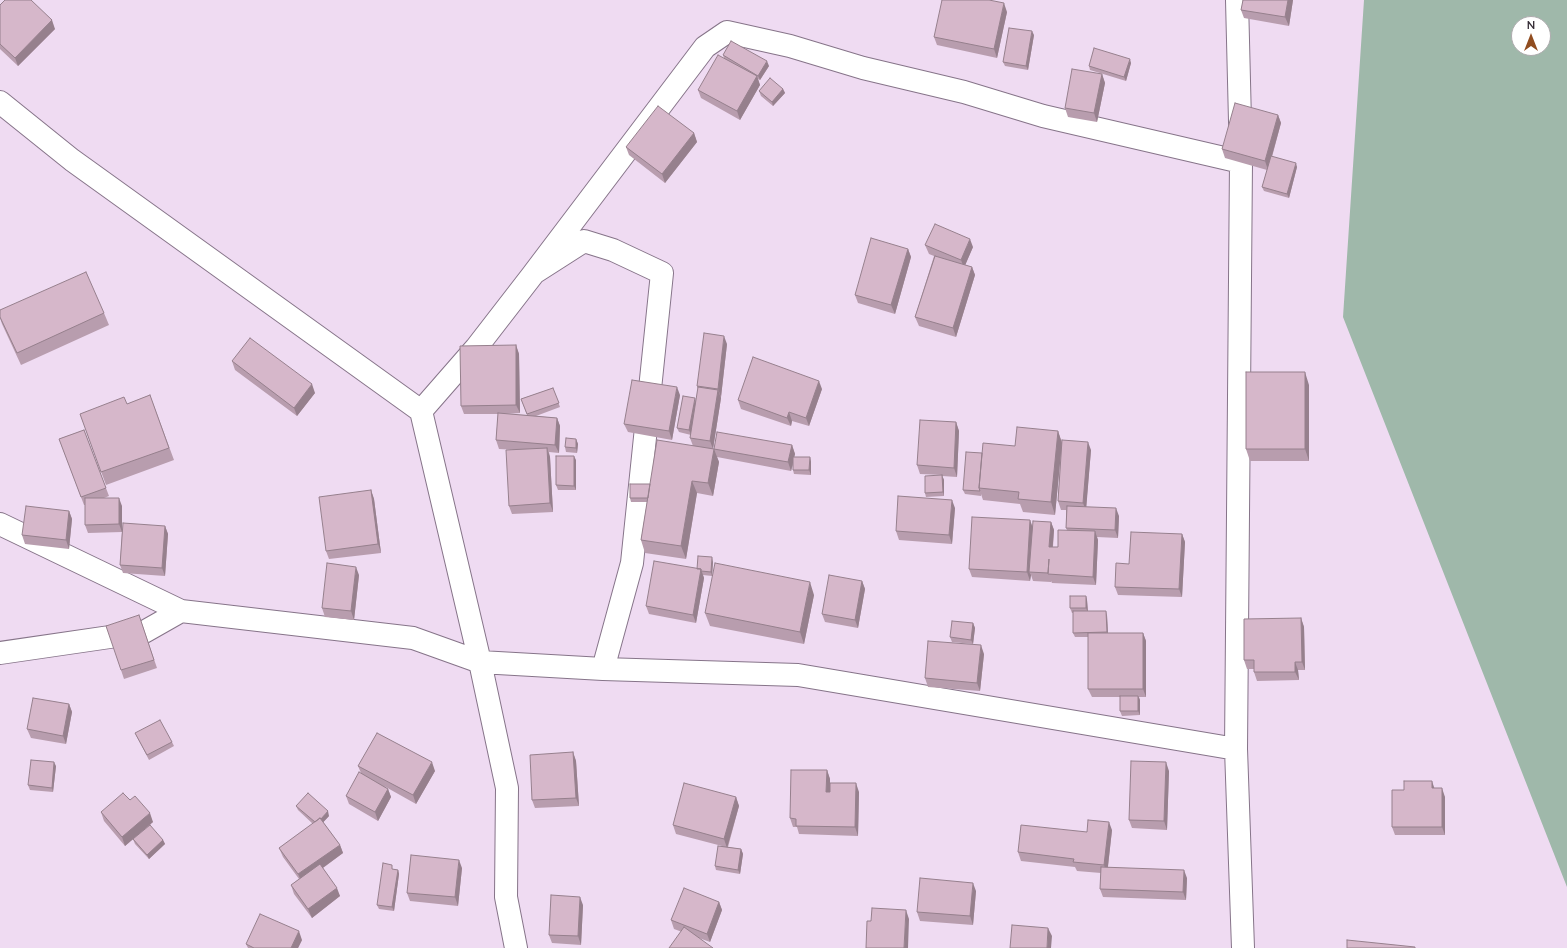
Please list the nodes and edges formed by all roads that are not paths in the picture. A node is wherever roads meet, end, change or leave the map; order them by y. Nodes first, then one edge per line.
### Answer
1 (1237, 0) edge
2 (0, 102) edge
3 (1241, 162) junction
4 (534, 273) junction
5 (421, 411) junction
6 (0, 524) edge
7 (181, 611) junction
8 (0, 653) edge
9 (480, 662) junction
10 (604, 669) junction
11 (1236, 749) junction
12 (516, 948) edge
13 (1243, 948) edge

1 - 3 street
2 - 5 street
3 - 4 street
3 - 11 street
4 - 5 street
4 - 10 street
5 - 9 street
6 - 7 street
7 - 8 street
7 - 9 street
9 - 10 street
9 - 12 street
10 - 11 street
11 - 13 street

